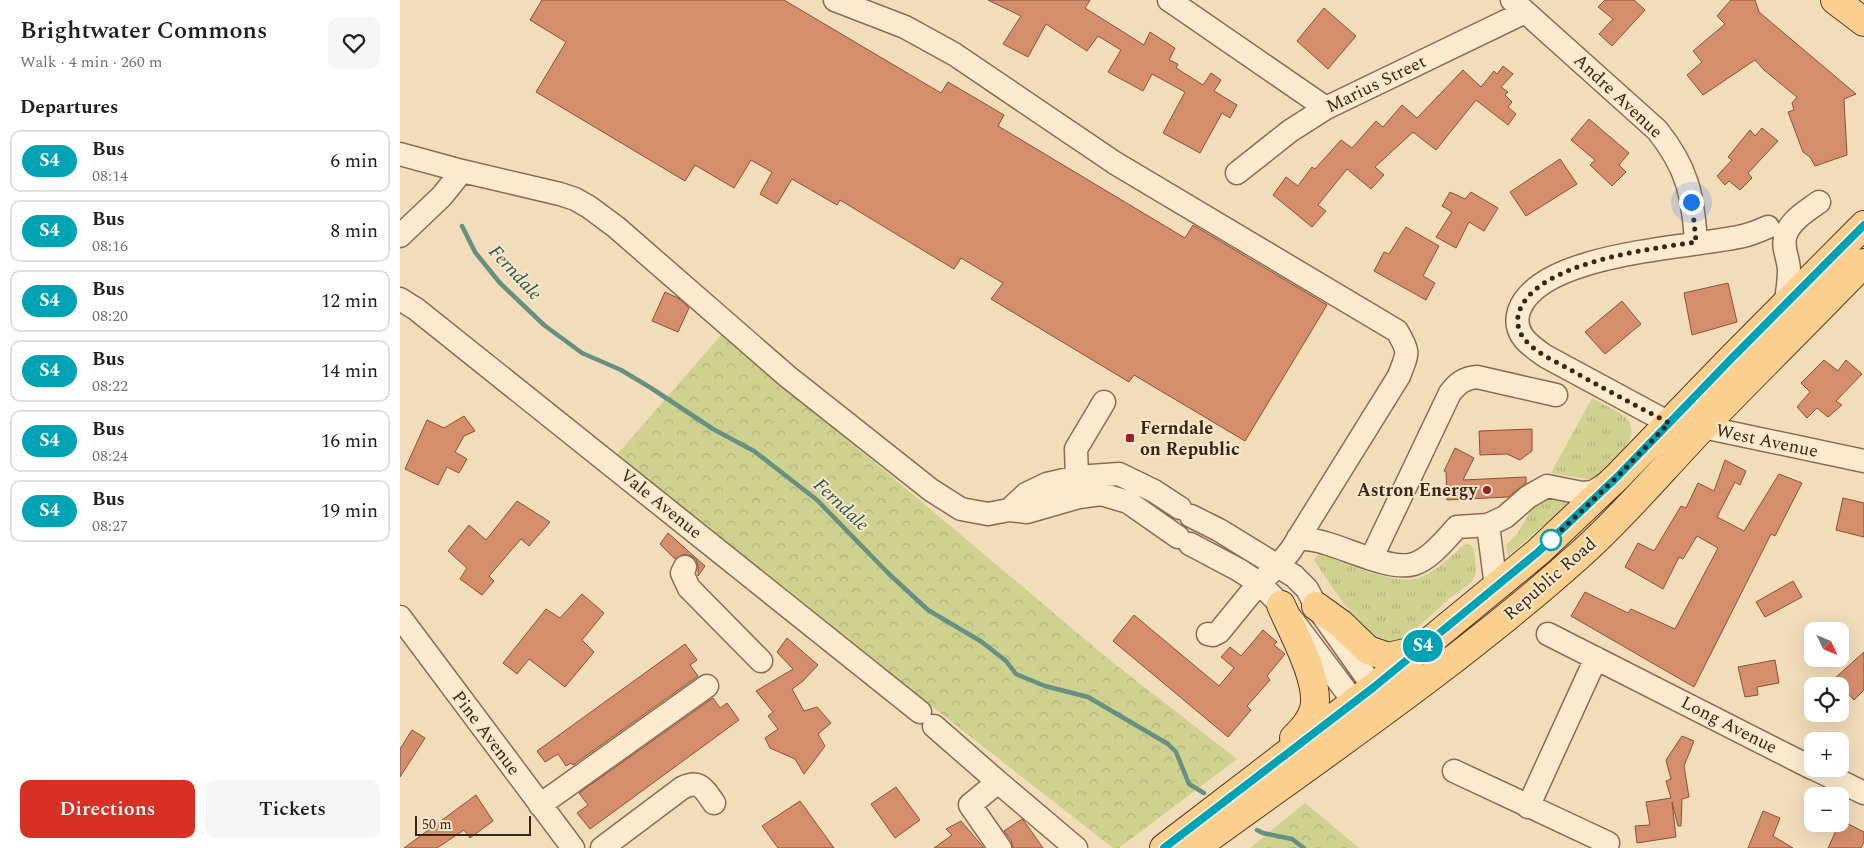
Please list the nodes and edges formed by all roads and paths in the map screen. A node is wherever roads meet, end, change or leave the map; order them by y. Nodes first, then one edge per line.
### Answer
1 (835, 0) edge
2 (1169, 0) edge
3 (1835, 0) edge
4 (1518, 6) edge
5 (1864, 22) edge
6 (1326, 108) junction
7 (400, 154) edge
8 (462, 171) junction
9 (1237, 173) dead end
10 (1819, 202) dead end
11 (1864, 225) edge
12 (1768, 226) dead end
13 (400, 236) edge
14 (1696, 242) junction
15 (1832, 257) junction
16 (1788, 259) junction
17 (1864, 263) edge
18 (400, 299) edge
19 (1784, 306) junction
20 (1556, 395) dead end
21 (1104, 402) dead end
22 (1669, 423) junction
23 (1703, 428) junction
24 (1864, 461) edge
25 (1076, 477) junction
26 (1617, 477) junction
27 (1009, 510) junction
28 (1488, 525) junction
29 (1298, 538) junction
30 (695, 555) junction
31 (1371, 559) junction
32 (1278, 566) junction
33 (1260, 583) junction
34 (1496, 587) junction
35 (1281, 606) junction
36 (1316, 606) junction
37 (400, 617) edge
38 (1208, 634) dead end
39 (1548, 634) dead end
40 (1418, 650) junction
41 (1596, 658) junction
42 (761, 660) dead end
43 (707, 686) dead end
44 (1371, 705) junction
45 (1804, 763) edge
46 (1454, 771) dead end
47 (1261, 774) junction
48 (1832, 777) edge
49 (998, 782) junction
50 (1864, 793) edge
51 (714, 803) dead end
52 (540, 805) junction
53 (1528, 807) junction
54 (1608, 844) dead end
55 (573, 848) edge
56 (602, 848) edge
57 (1000, 848) edge
58 (1076, 848) edge
59 (1164, 848) edge
60 (1195, 848) edge

1 - 29 street
2 - 6 street
3 - 5 main road
4 - 6 street, Marius Street
4 - 14 street, Andre Avenue
6 - 9 street, Marius Street
7 - 8 street
8 - 13 street
8 - 27 street
10 - 16 street
11 - 15 main road, Republic Road
12 - 14 street
14 - 22 street, West Avenue
15 - 16 street
15 - 19 main road, Republic Road
16 - 19 street
17 - 23 main road, Republic Road
18 - 30 street, Vale Avenue
19 - 22 main road, Republic Road
20 - 31 street
21 - 25 street
22 - 23 street, West Avenue
22 - 26 main road, Republic Road
23 - 24 street, West Avenue
23 - 44 main road, Republic Road
25 - 27 street
25 - 32 street
26 - 28 street
26 - 34 main road, Republic Road
27 - 33 street
28 - 31 street
28 - 34 street
29 - 31 street
29 - 32 street
30 - 42 street
30 - 49 street, Vale Avenue
32 - 33 street
32 - 36 street
33 - 35 street
33 - 38 street
34 - 40 main road, Republic Road
35 - 44 street
35 - 47 main road
36 - 40 main road
36 - 44 street
37 - 52 street, Pine Avenue
39 - 41 street, Long Avenue
40 - 44 main road, Republic Road
41 - 45 street, Long Avenue
41 - 53 street
43 - 52 street
44 - 47 main road, Republic Road
44 - 60 main road, Republic Road
46 - 53 street
47 - 59 main road, Republic Road
48 - 50 street, Long Avenue
49 - 57 street
49 - 58 street, Vale Avenue
51 - 56 street
52 - 55 street, Pine Avenue
53 - 54 street

